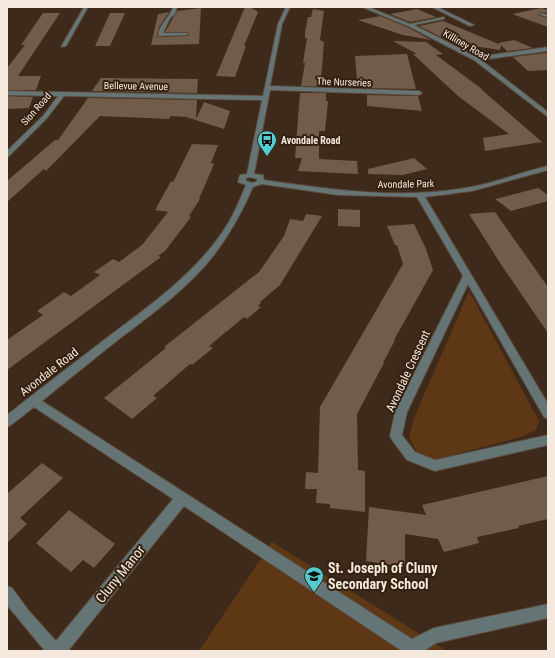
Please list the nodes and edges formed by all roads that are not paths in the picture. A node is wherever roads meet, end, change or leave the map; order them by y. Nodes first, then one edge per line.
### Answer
1 (86, 7) edge
2 (175, 7) edge
3 (288, 7) edge
4 (364, 7) edge
5 (434, 7) edge
6 (386, 8) edge
7 (373, 10) junction
8 (542, 14) dead end
9 (548, 16) edge
10 (442, 18) dead end
11 (472, 24) dead end
12 (410, 25) junction
13 (186, 34) dead end
14 (63, 46) dead end
15 (548, 49) edge
16 (476, 59) junction
17 (268, 88) junction
18 (7, 93) edge
19 (63, 93) junction
20 (419, 93) dead end
21 (265, 98) junction
22 (548, 115) edge
23 (7, 154) edge
24 (548, 168) edge
25 (251, 182) junction
26 (261, 182) junction
27 (420, 195) junction
28 (467, 276) junction
29 (34, 401) junction
30 (548, 414) edge
31 (7, 422) edge
32 (548, 440) edge
33 (182, 498) junction
34 (7, 593) edge
35 (548, 611) edge
36 (414, 650) edge
37 (56, 651) edge

1 - 14 street
2 - 13 street
3 - 17 street, Avondale Road
4 - 7 street, Killiney Road
5 - 11 street
6 - 7 street
7 - 12 street, Killiney Road
8 - 9 street
10 - 12 street
12 - 16 street, Killiney Road
15 - 16 street
16 - 22 street, Killiney Road
17 - 20 street, The Nurseries
17 - 21 street, Avondale Road
18 - 19 street, Bellevue Avenue
19 - 21 street, Bellevue Avenue
19 - 23 street, Sion Road
21 - 25 street, Avondale Road
24 - 27 street, Avondale Park
25 - 26 street
25 - 26 street
25 - 29 street, Avondale Road
26 - 27 street, Avondale Park
27 - 28 street
28 - 30 street
28 - 32 street, Avondale Crescent
29 - 31 street, Avondale Road
29 - 33 street
33 - 36 street
33 - 37 street, Cluny Manor
34 - 37 street, Cluny Manor
35 - 36 street

